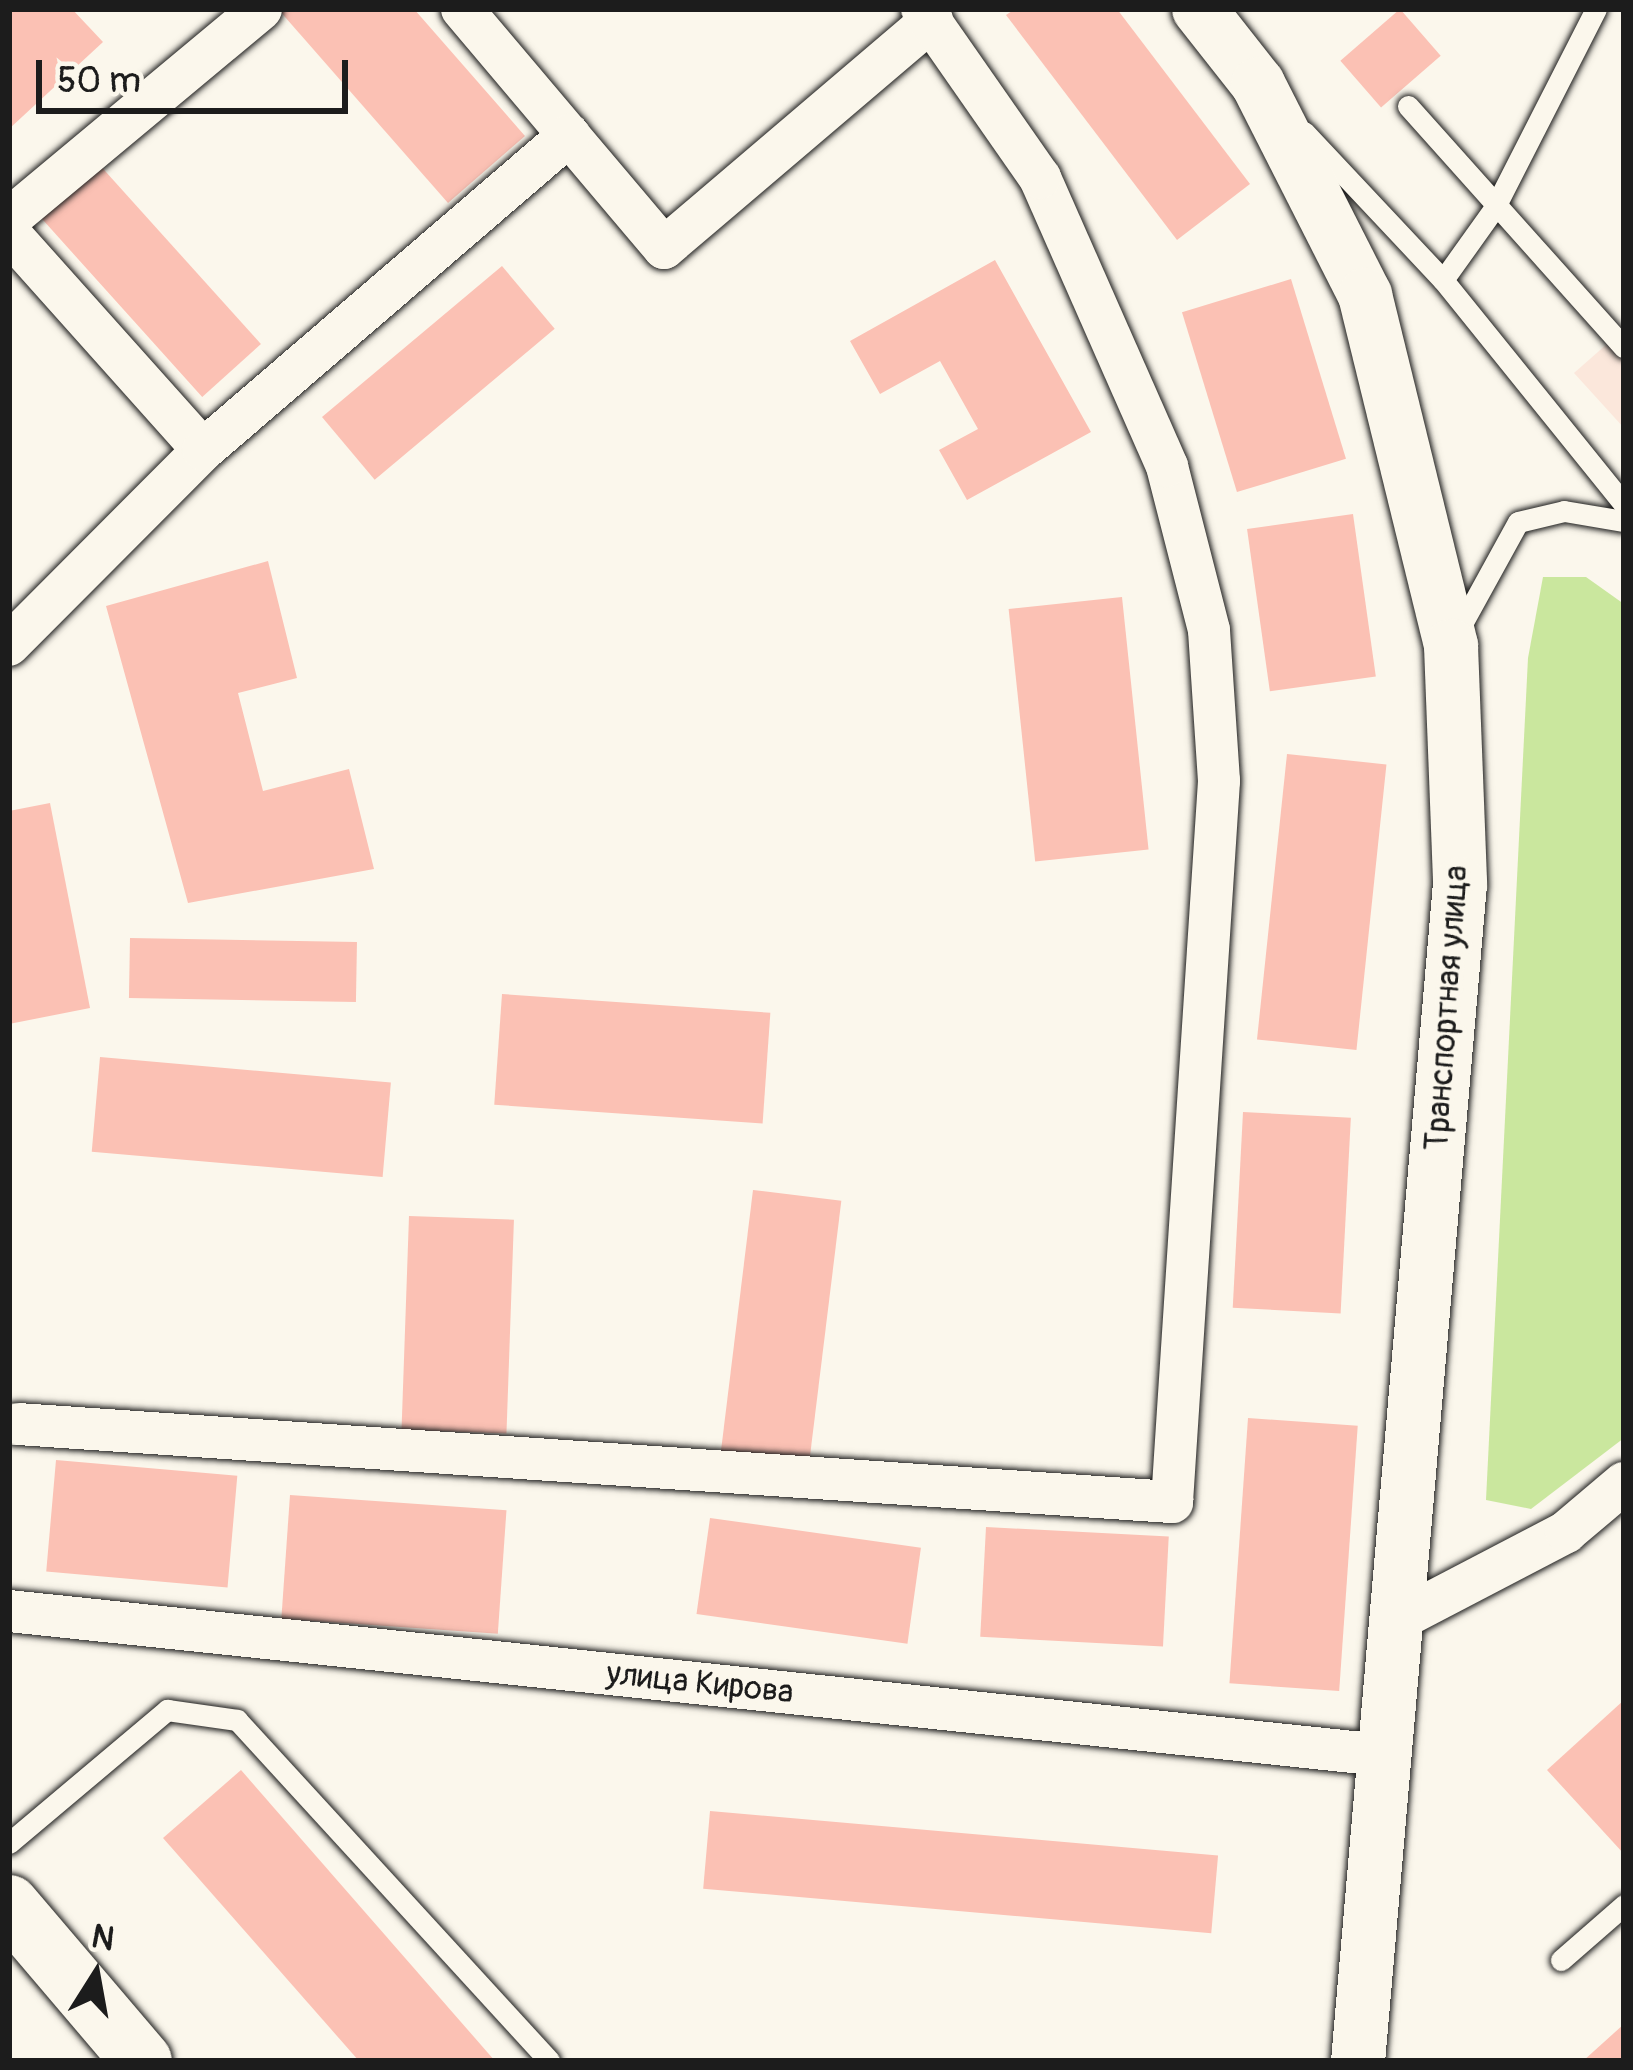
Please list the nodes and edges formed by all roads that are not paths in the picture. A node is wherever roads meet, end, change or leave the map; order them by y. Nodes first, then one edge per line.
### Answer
1 (261, 9) edge
2 (462, 9) edge
3 (1199, 9) edge
4 (1596, 9) edge
5 (927, 15) edge
6 (1258, 84) junction
7 (1408, 106) dead end
8 (568, 135) junction
9 (1496, 207) junction
10 (9, 219) edge
11 (9, 233) edge
12 (1443, 280) junction
13 (1624, 348) edge
14 (203, 450) junction
15 (1624, 504) edge
16 (1624, 521) edge
17 (9, 646) edge
18 (1451, 646) junction
19 (18, 1424) dead end
20 (1624, 1483) edge
21 (9, 1611) edge
22 (1396, 1621) junction
23 (1390, 1756) junction
24 (9, 1843) edge
25 (9, 1905) edge
26 (1624, 1905) edge
27 (1562, 1960) dead end
28 (142, 2061) edge
29 (549, 2061) edge
30 (1358, 2061) edge

1 - 10 street
2 - 8 street
3 - 6 street, Транспортная улица
4 - 9 lane
5 - 8 street
5 - 19 street
6 - 12 lane
6 - 18 street, Транспортная улица
7 - 9 lane
8 - 14 street
9 - 12 lane
9 - 13 lane
11 - 14 street
12 - 15 lane
14 - 17 street
16 - 18 lane
18 - 22 street, Транспортная улица
20 - 22 street
21 - 23 street, улица Кирова
22 - 23 street, Транспортная улица
23 - 30 street, Транспортная улица
24 - 29 lane
25 - 28 main road
26 - 27 lane

